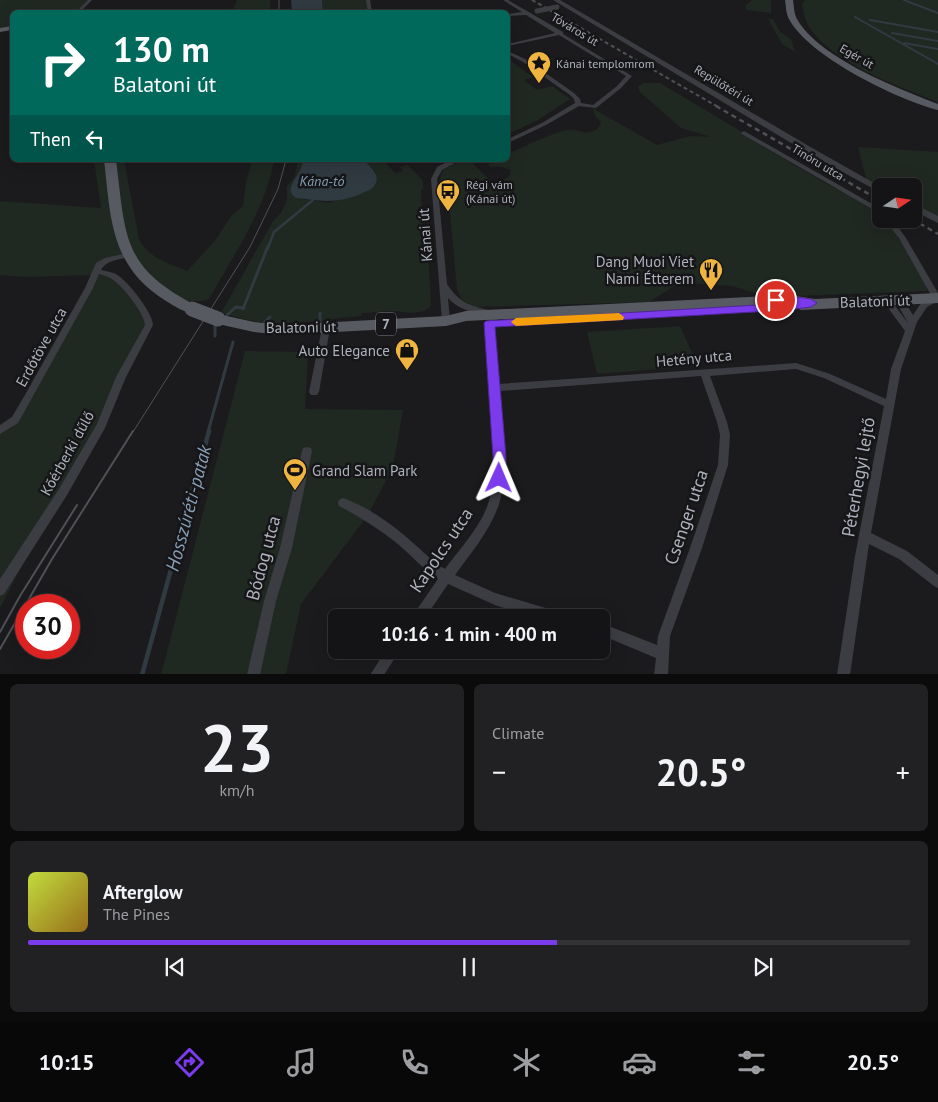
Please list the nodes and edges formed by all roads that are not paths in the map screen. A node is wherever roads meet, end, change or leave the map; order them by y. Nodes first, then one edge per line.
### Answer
1 (90, 0) edge
2 (505, 0) edge
3 (789, 0) edge
4 (559, 4) edge
5 (80, 10) edge
6 (527, 13) junction
7 (510, 15) edge
8 (561, 33) junction
9 (510, 45) edge
10 (510, 53) edge
11 (578, 104) junction
12 (938, 107) edge
13 (744, 133) dead end
14 (510, 140) edge
15 (110, 162) edge
16 (452, 162) edge
17 (872, 185) edge
18 (872, 207) edge
19 (922, 211) edge
20 (938, 220) edge
21 (896, 228) edge
22 (128, 255) junction
23 (96, 271) junction
24 (442, 284) junction
25 (937, 298) edge
26 (891, 300) junction
27 (494, 319) junction
28 (446, 321) junction
29 (911, 326) junction
30 (326, 328) junction
31 (704, 372) junction
32 (494, 388) junction
33 (314, 392) dead end
34 (888, 404) junction
35 (0, 430) edge
36 (307, 451) dead end
37 (343, 503) dead end
38 (865, 536) junction
39 (447, 577) junction
40 (938, 582) edge
41 (0, 590) edge
42 (424, 609) edge
43 (524, 609) edge
44 (610, 633) edge
45 (662, 654) junction
46 (387, 659) edge
47 (253, 674) edge
48 (376, 674) edge
49 (660, 674) edge
50 (843, 674) edge

1 - 5 street
2 - 6 street, Tóváros út
3 - 12 main road, Egér út
4 - 6 street, bridge
4 - 17 street, Repülőtéri út
6 - 7 street
6 - 8 street, Tóváros út
8 - 9 street
8 - 11 street, Tóváros út
10 - 11 street
11 - 14 street
13 - 18 street, Tinóru utca
15 - 22 main road, Balatoni út / 7
16 - 24 street, Kánai út
19 - 20 street
21 - 25 street
22 - 23 street
22 - 30 main road, Balatoni út / 7, bridge
23 - 35 street, Erdőtöve utca
23 - 41 street, Kőérberki dűlő
24 - 27 street
24 - 28 street, Kánai út
25 - 26 main road, Balatoni út / 7
25 - 29 street, Péterhegyi lejtő
26 - 27 main road, Balatoni út / 7
26 - 29 street
27 - 28 main road, Balatoni út / 7
27 - 32 street, Kapolcs utca
28 - 30 main road, Balatoni út / 7
29 - 34 street, Péterhegyi lejtő
30 - 33 street
31 - 32 street, Hetény utca
31 - 34 street, Hetény utca
31 - 45 street, Csenger utca
32 - 39 street, Kapolcs utca
34 - 38 street, Péterhegyi lejtő
36 - 47 street, Bódog utca
37 - 39 street
38 - 40 street
38 - 50 street, Péterhegyi lejtő
39 - 42 street, Kapolcs utca
39 - 43 street
44 - 45 street
45 - 49 street, Csenger utca
46 - 48 street

